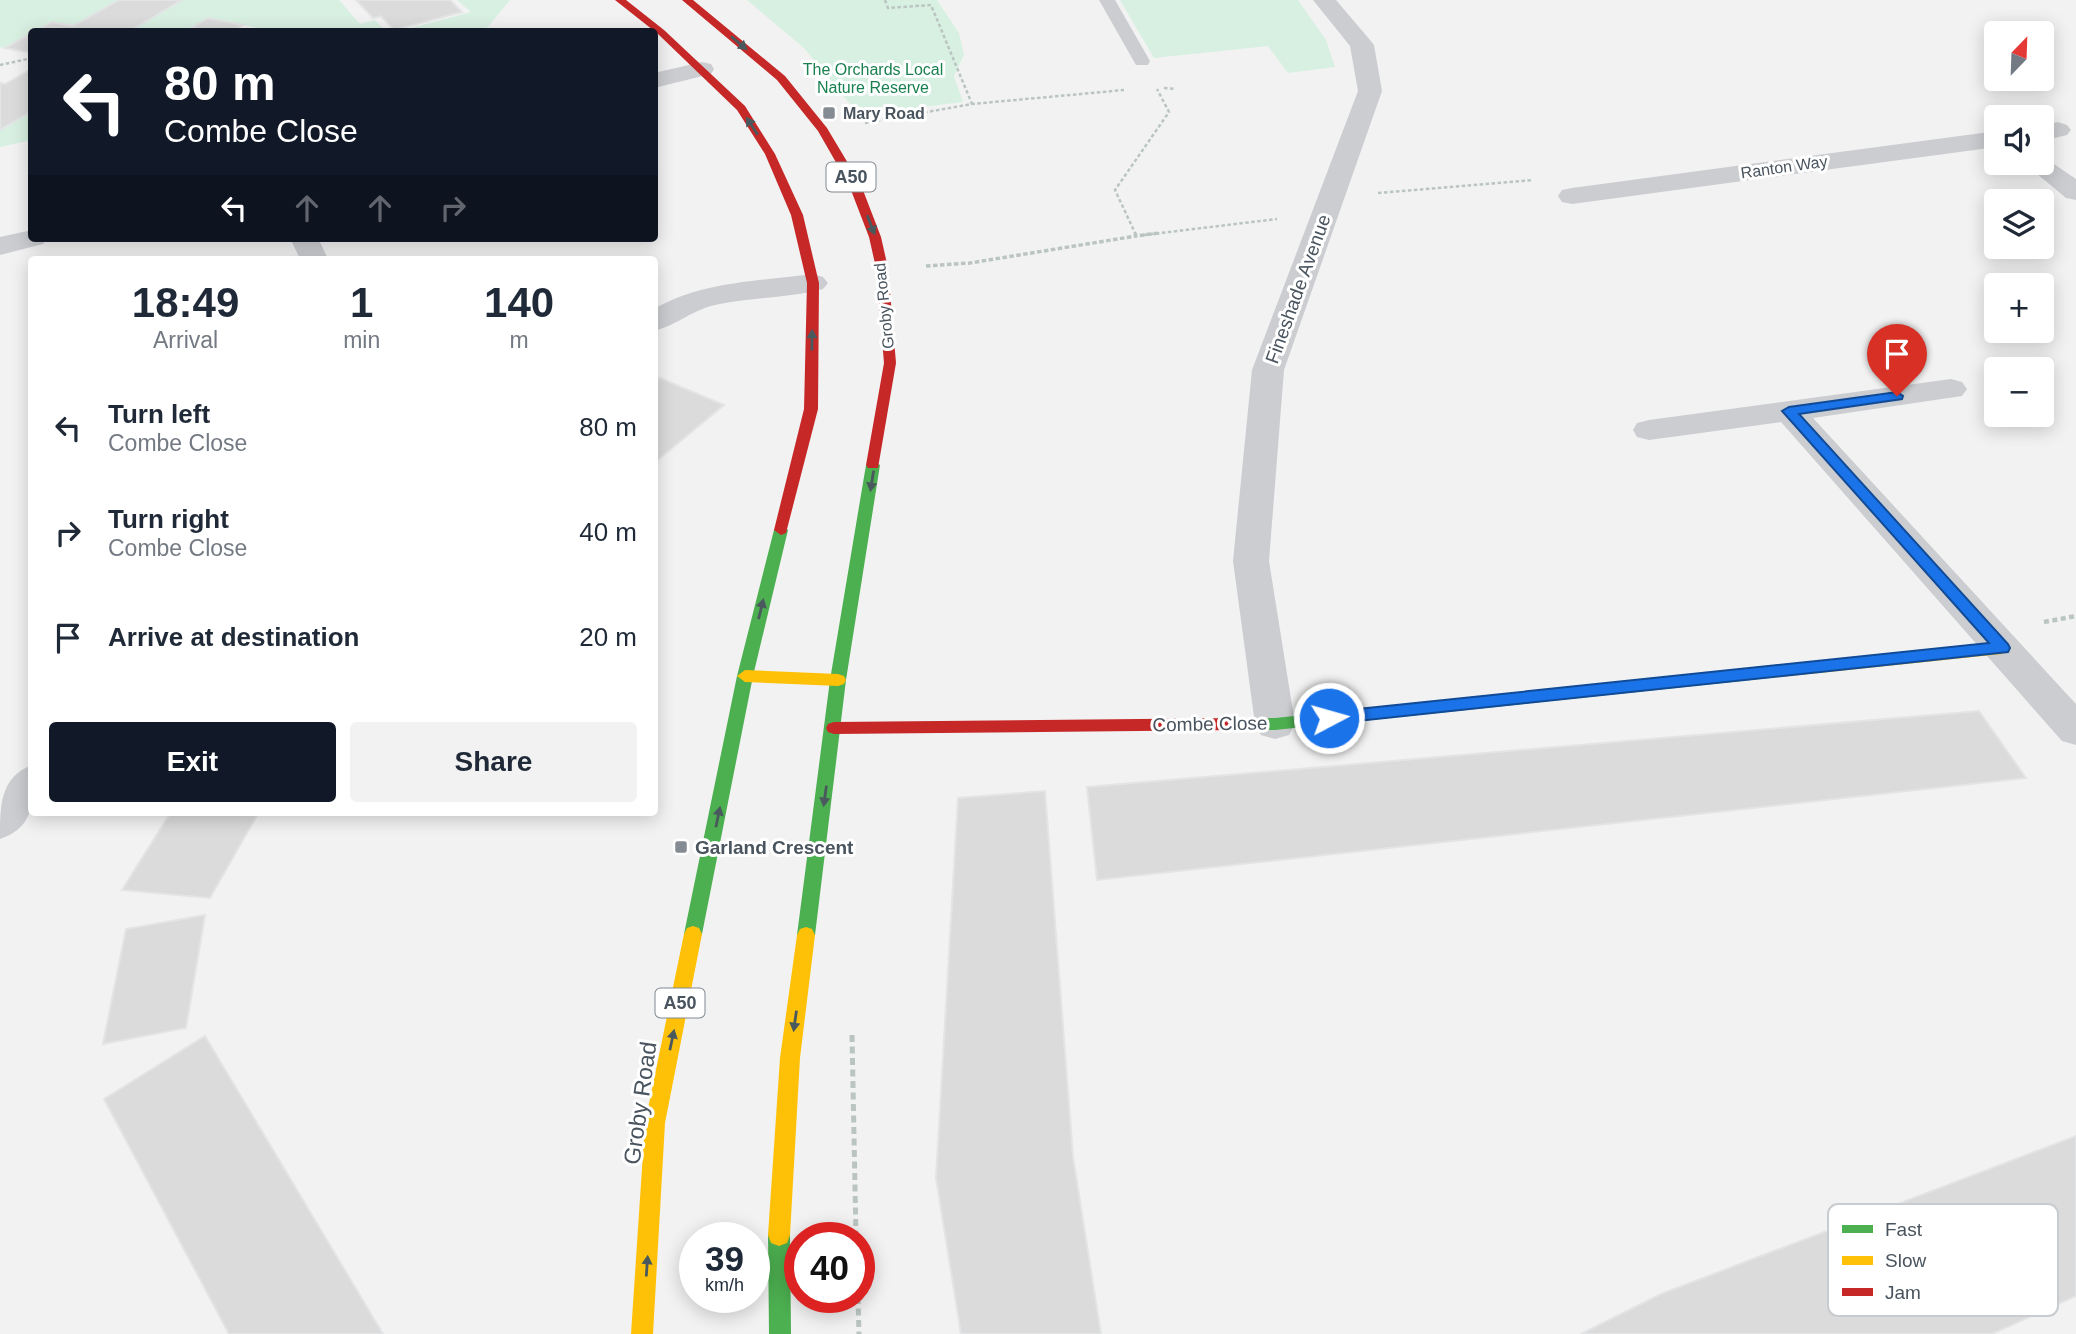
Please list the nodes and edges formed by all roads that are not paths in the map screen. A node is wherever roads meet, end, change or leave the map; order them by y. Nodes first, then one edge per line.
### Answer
1 (620, 0) edge
2 (687, 0) edge
3 (1107, 0) edge
4 (1324, 0) edge
5 (656, 28) edge
6 (658, 30) edge
7 (1142, 61) road end
8 (702, 69) junction
9 (658, 80) edge
10 (1984, 141) edge
11 (2053, 175) edge
12 (2076, 192) edge
13 (1572, 196) road end
14 (28, 239) edge
15 (0, 246) edge
16 (813, 283) junction
17 (658, 320) edge
18 (1951, 389) dead end
19 (1789, 411) junction
20 (1649, 430) dead end
21 (2002, 648) junction
22 (745, 676) junction
23 (838, 680) junction
24 (1275, 724) junction
25 (834, 728) junction
26 (2076, 730) edge
27 (28, 786) edge
28 (0, 822) edge
29 (642, 1334) edge
30 (780, 1334) edge

1 - 5 main road, Groby Road / A50
2 -> 23 main road, Groby Road / A50
3 - 7 lane
4 - 24 street, Fineshade Avenue
6 - 8 main road, Groby Road / A50
8 - 9 street
16 -> 8 main road, Groby Road / A50
10 - 13 street, Ranton Way
11 - 12 street
14 - 15 street
16 - 17 street
22 -> 16 main road, Groby Road / A50
18 - 19 street
19 - 20 street
19 - 21 street
21 - 24 main road, Combe Close
21 - 26 street
22 - 23 main road
29 -> 22 main road, Groby Road / A50
23 - 25 main road, Groby Road / A50
24 - 25 main road, Combe Close
25 -> 30 main road, Groby Road / A50
27 - 28 street

